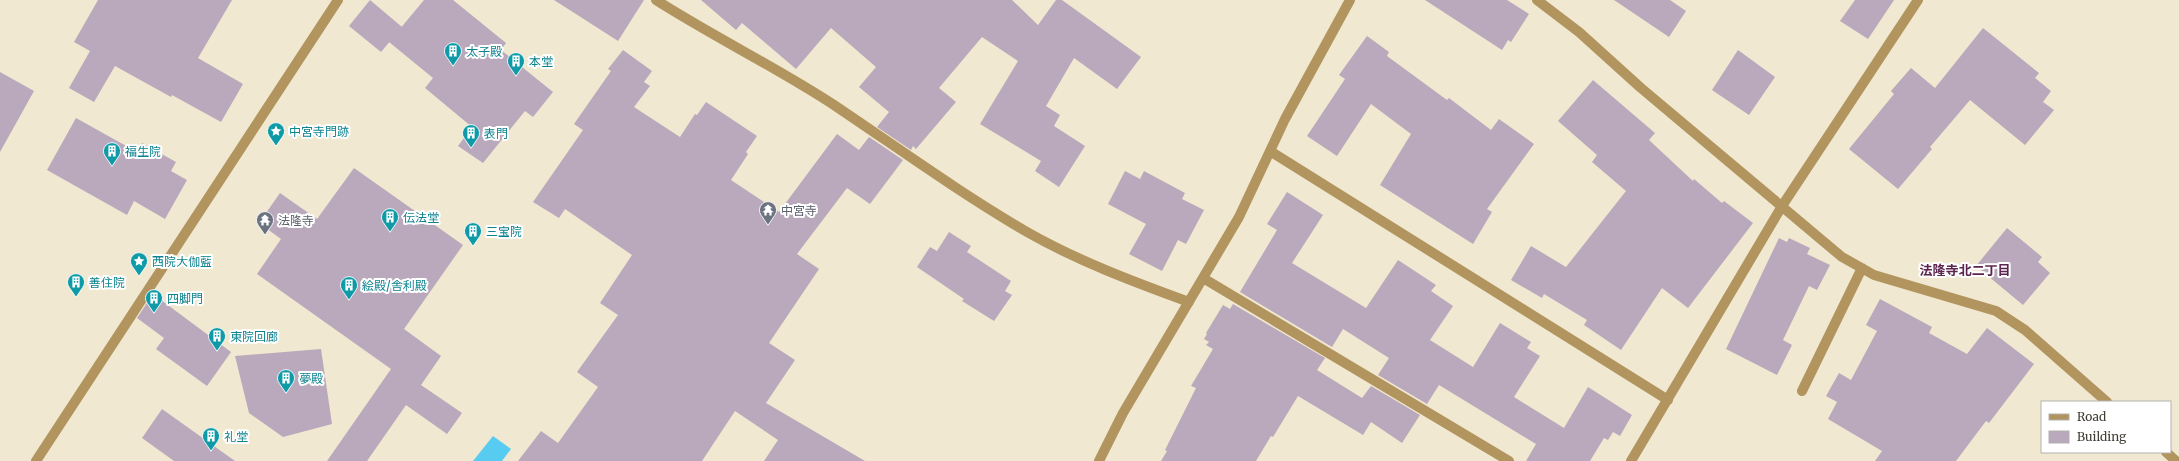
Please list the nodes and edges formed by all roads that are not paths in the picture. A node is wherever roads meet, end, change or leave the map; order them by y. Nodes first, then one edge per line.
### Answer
1 (338, 0) edge
2 (656, 0) edge
3 (1350, 0) edge
4 (1537, 0) edge
5 (1918, 0) edge
6 (1270, 151) junction
7 (1782, 206) junction
8 (1862, 268) junction
9 (1203, 278) junction
10 (1189, 302) junction
11 (1802, 391) dead end
12 (1668, 400) junction
13 (2106, 401) edge
14 (2167, 453) edge
15 (36, 461) edge
16 (1099, 461) edge
17 (1509, 461) edge
18 (1631, 461) edge
19 (2176, 461) edge

1 - 15 street
2 - 10 street
3 - 6 street
4 - 7 street
5 - 7 street
6 - 9 street
6 - 12 street
7 - 8 street
7 - 12 street
8 - 11 street
8 - 13 street
9 - 10 street
9 - 17 street
10 - 16 street
12 - 18 street
14 - 19 street

